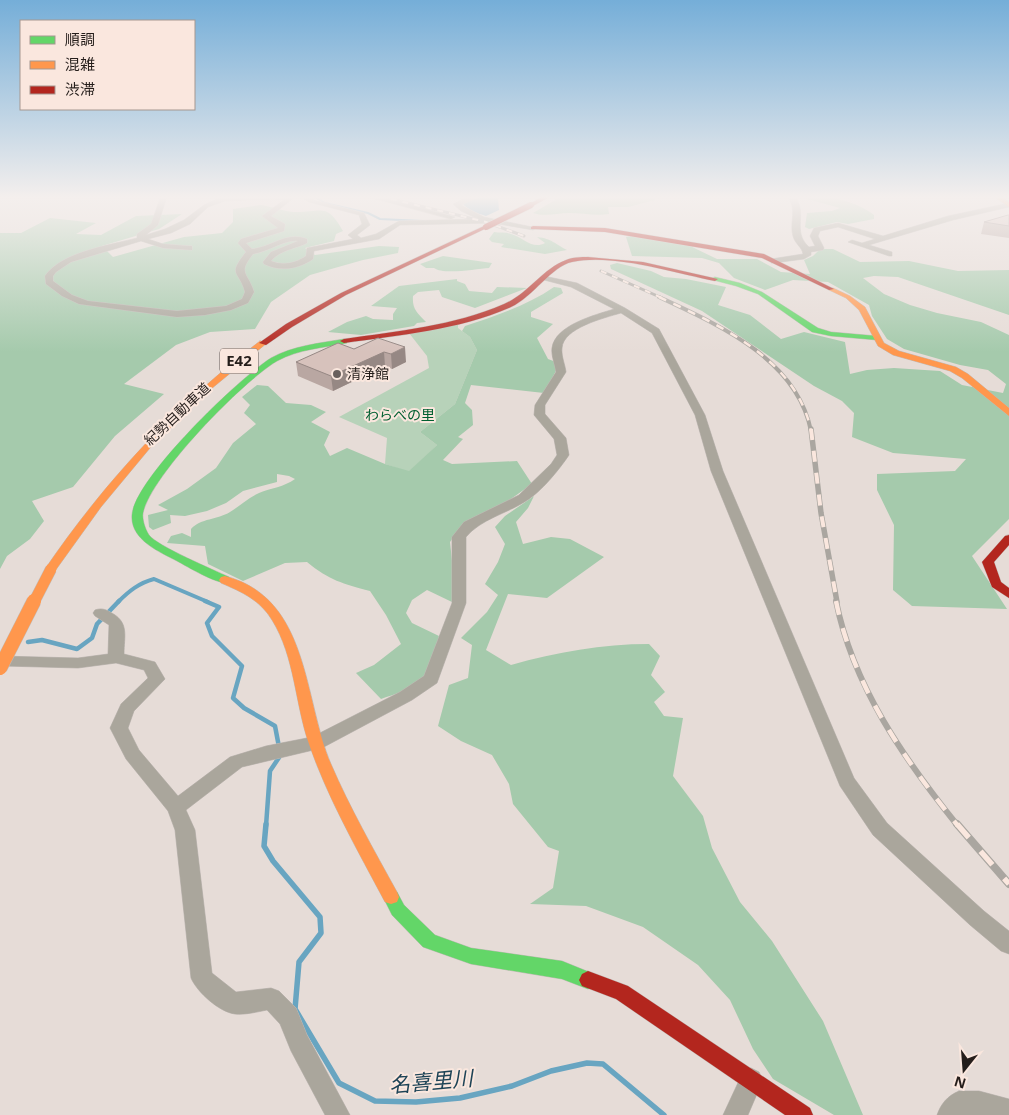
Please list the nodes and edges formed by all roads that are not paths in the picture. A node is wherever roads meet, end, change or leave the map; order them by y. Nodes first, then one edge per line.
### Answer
1 (110, 248) edge
2 (246, 248) edge
3 (266, 248) edge
4 (289, 248) edge
5 (317, 248) edge
6 (439, 248) edge
7 (721, 248) edge
8 (820, 248) edge
9 (871, 248) edge
10 (807, 250) joint
11 (250, 252) junction
12 (889, 254) dead end
13 (774, 261) junction
14 (547, 278) junction
15 (622, 310) junction
16 (877, 338) junction
17 (1009, 413) edge
18 (1009, 538) edge
19 (1009, 594) edge
20 (100, 612) dead end
21 (116, 658) junction
22 (0, 660) edge
23 (0, 668) edge
24 (316, 743) junction
25 (176, 807) junction
26 (1009, 944) edge
27 (751, 1080) junction
28 (1009, 1111) edge
29 (338, 1115) edge
30 (735, 1115) edge
31 (803, 1115) edge
32 (949, 1115) edge

1 - 11 street
2 - 11 street
3 - 11 street
4 - 5 street
6 - 23 main road, 紀勢自動車道 / E42, bridge
7 - 13 main road
8 - 10 street
9 - 12 street
10 - 13 street
13 - 16 main road
14 - 15 street
14 - 16 main road
14 - 24 main road
15 - 24 street
15 - 26 street
16 - 17 main road
18 - 19 main road
20 - 21 street
21 - 22 street
21 - 25 street
24 - 25 street
24 - 27 main road
25 - 29 street
27 - 30 street
27 - 31 main road
28 - 32 street

